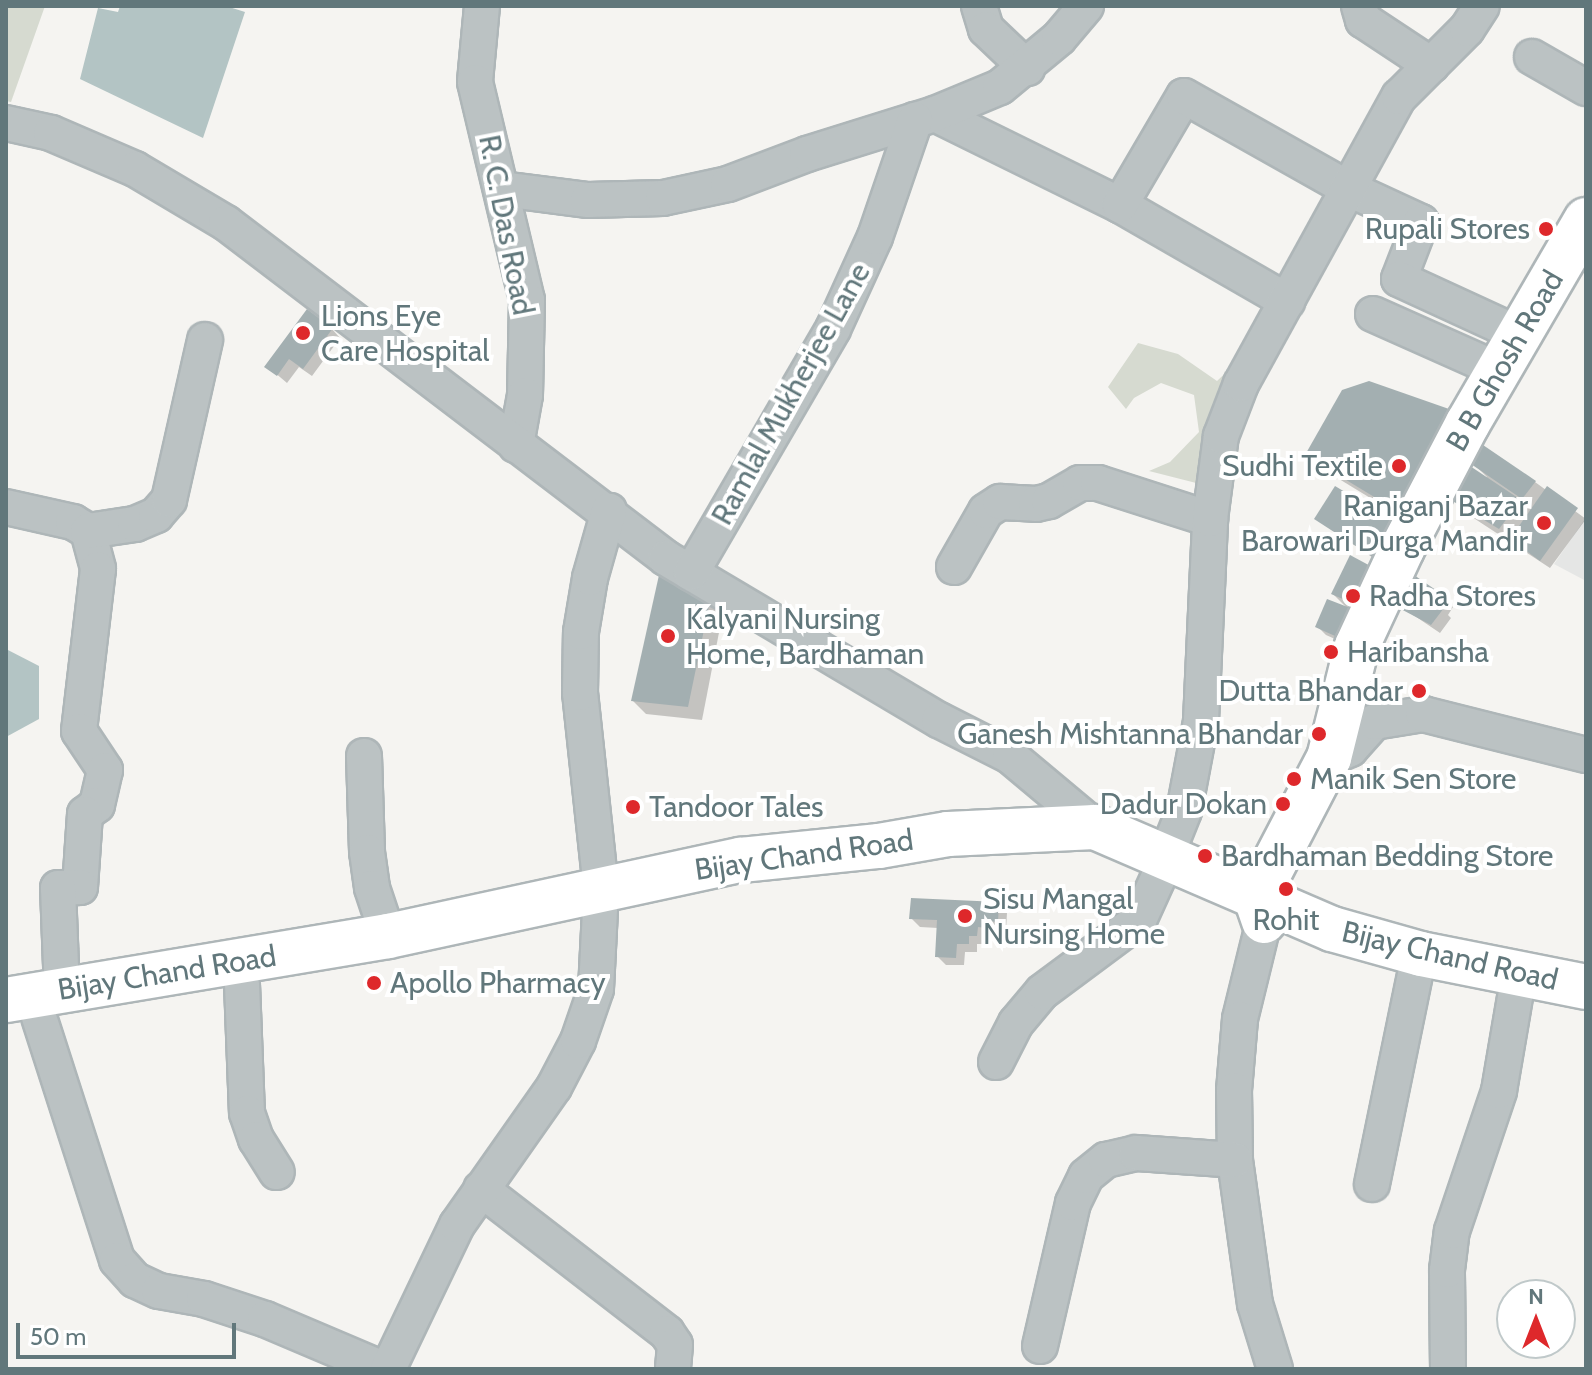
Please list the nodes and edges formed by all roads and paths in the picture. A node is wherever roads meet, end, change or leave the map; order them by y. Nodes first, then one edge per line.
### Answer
1 (482, 6) edge
2 (979, 6) edge
3 (1086, 6) edge
4 (1359, 6) edge
5 (1482, 6) edge
6 (1532, 57) dead end
7 (1431, 65) junction
8 (1027, 68) junction
9 (1586, 88) edge
10 (925, 117) junction
11 (6, 123) edge
12 (1347, 188) junction
13 (502, 189) junction
14 (1120, 205) junction
15 (1586, 220) edge
16 (1287, 301) junction
17 (1373, 314) dead end
18 (205, 340) dead end
19 (1511, 353) junction
20 (516, 445) junction
21 (6, 507) edge
22 (609, 511) junction
23 (1210, 519) junction
24 (88, 531) junction
25 (954, 567) dead end
26 (691, 573) junction
27 (1586, 755) edge
28 (364, 756) dead end
29 (1329, 758) junction
30 (1095, 827) junction
31 (1162, 866) junction
32 (600, 902) junction
33 (1260, 909) junction
34 (388, 936) junction
35 (1416, 970) junction
36 (242, 984) junction
37 (1586, 987) edge
38 (1516, 992) junction
39 (1586, 1007) edge
40 (28, 1008) edge
41 (996, 1062) dead end
42 (1235, 1160) junction
43 (277, 1172) dead end
44 (1372, 1184) dead end
45 (481, 1189) junction
46 (1040, 1346) dead end
47 (386, 1369) edge
48 (673, 1369) edge
49 (1275, 1369) edge
50 (1448, 1369) edge

1 - 13 street, R. C. Das Road
2 - 8 street
3 - 8 street
4 - 7 street
5 - 7 street
6 - 9 street
7 - 12 street
8 - 10 street
10 - 13 street
10 - 14 street
10 - 26 street, Ramlal Mukherjee Lane
11 - 20 street
12 - 14 street
12 - 16 street
12 - 19 street
13 - 20 street, R. C. Das Road
14 - 16 street
15 - 19 main road, B B Ghosh Road
16 - 23 street
17 - 19 street
18 - 24 street
19 - 29 main road, B B Ghosh Road
20 - 22 street
21 - 24 street
22 - 26 street
22 - 32 street
23 - 25 street
23 - 31 street
24 - 40 street
26 - 30 street
27 - 29 street
28 - 34 street
29 - 33 main road, B B Ghosh Road
30 - 31 main road, Bijay Chand Road
30 - 32 main road, Bijay Chand Road
31 - 32 main road, Bijay Chand Road
31 - 33 main road, Bijay Chand Road
31 - 41 street
32 - 34 main road, Bijay Chand Road
32 - 36 main road, Bijay Chand Road
32 - 45 street
33 - 35 main road, Bijay Chand Road
33 - 37 main road, Bijay Chand Road
33 - 42 street
34 - 40 main road, Bijay Chand Road
35 - 38 main road, Bijay Chand Road
35 - 44 street
36 - 40 main road, Bijay Chand Road
36 - 43 street
38 - 39 main road, Bijay Chand Road
38 - 50 street
40 - 47 street
42 - 46 street
42 - 49 street
45 - 47 street
45 - 48 street

